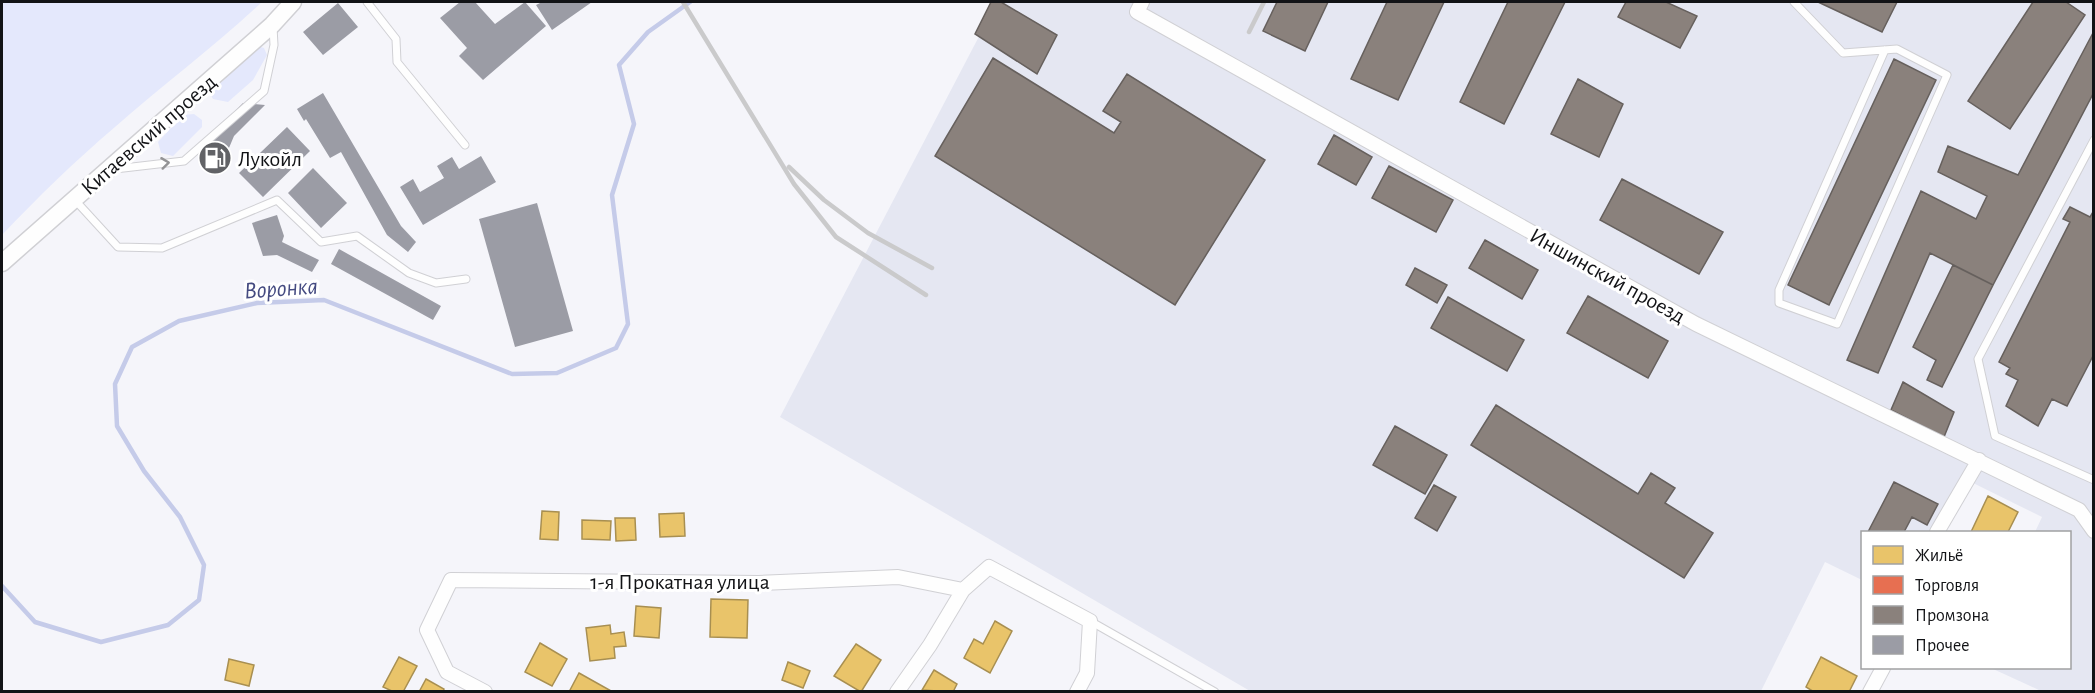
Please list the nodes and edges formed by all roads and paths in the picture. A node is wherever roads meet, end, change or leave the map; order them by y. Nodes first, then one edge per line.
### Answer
1 (293, 2) edge
2 (367, 2) edge
3 (1142, 2) edge
4 (1794, 2) edge
5 (272, 25) junction
6 (1884, 50) junction
7 (2094, 140) edge
8 (465, 145) dead end
9 (107, 171) junction
10 (74, 199) junction
11 (2, 263) edge
12 (466, 279) dead end
13 (1979, 460) junction
14 (2094, 480) edge
15 (1938, 531) edge
16 (2094, 531) edge
17 (963, 590) junction
18 (1090, 621) junction
19 (1882, 669) edge
20 (484, 692) edge
21 (897, 692) edge
22 (1077, 692) edge
23 (1215, 692) edge
24 (1870, 692) edge

1 - 5 street, Китаевский проезд
2 - 8 lane
3 - 13 street, Иншинский проезд
4 - 6 lane
5 - 9 street, Китаевский проезд
9 -> 5 lane
6 - 6 lane
7 - 14 lane
9 - 10 street, Китаевский проезд
10 - 11 street, Китаевский проезд
10 - 12 lane
13 - 15 street
13 - 16 street, Иншинский проезд
17 - 18 street
17 - 20 street, 1-я Прокатная улица
17 - 21 street
18 - 22 street
18 - 23 lane
19 - 24 street

